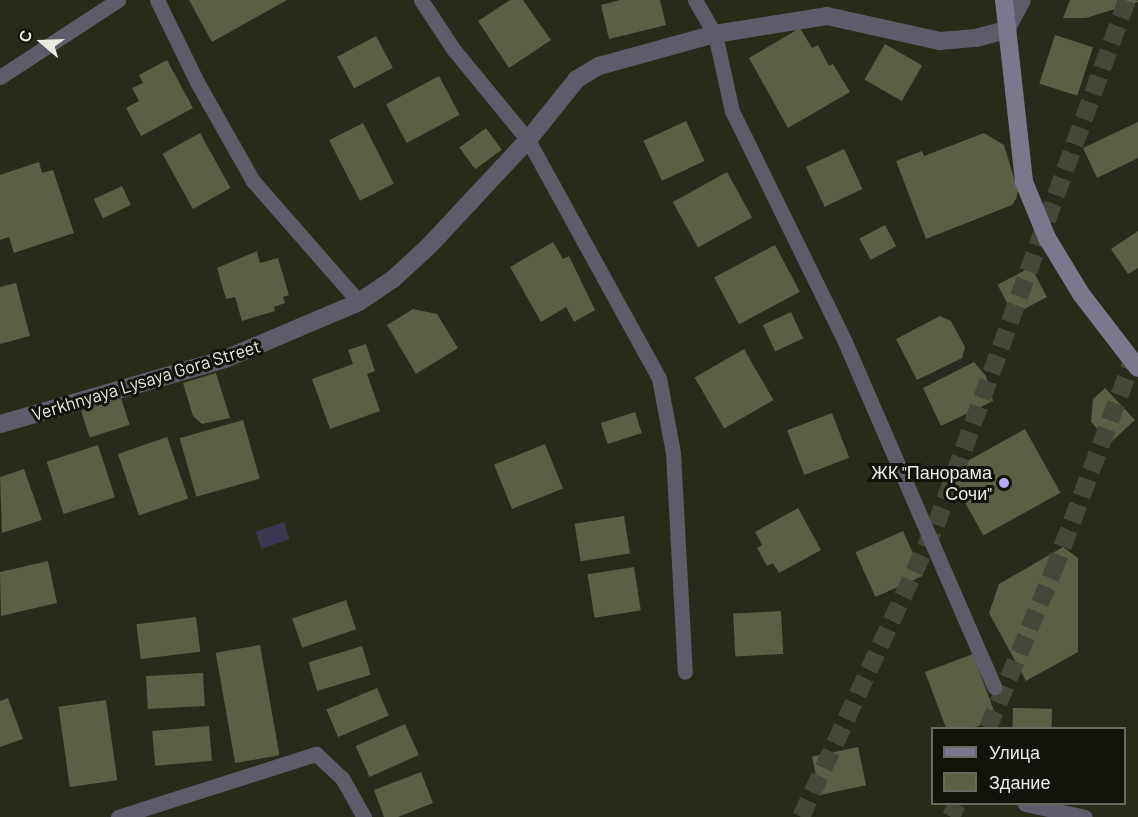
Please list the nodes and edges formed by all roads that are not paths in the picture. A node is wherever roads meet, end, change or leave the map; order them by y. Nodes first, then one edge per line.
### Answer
1 (118, 0) edge
2 (157, 0) edge
3 (421, 0) edge
4 (695, 0) edge
5 (1004, 0) edge
6 (1022, 0) edge
7 (1006, 30) junction
8 (715, 34) junction
9 (0, 77) edge
10 (528, 140) junction
11 (359, 302) junction
12 (1138, 368) edge
13 (0, 424) edge
14 (685, 672) dead end
15 (994, 687) dead end
16 (1029, 805) edge
17 (118, 817) edge
18 (364, 817) edge
19 (1085, 817) edge

1 - 9 lane
2 - 11 lane
3 - 10 lane
4 - 8 lane
5 - 7 street
6 - 7 street
7 - 8 street, Verkhnyaya Lysaya Gora Street
7 - 12 street
8 - 10 street, Verkhnyaya Lysaya Gora Street
8 - 15 lane
10 - 11 street, Verkhnyaya Lysaya Gora Street
10 - 14 lane
11 - 13 street, Verkhnyaya Lysaya Gora Street
16 - 19 lane
17 - 18 lane

